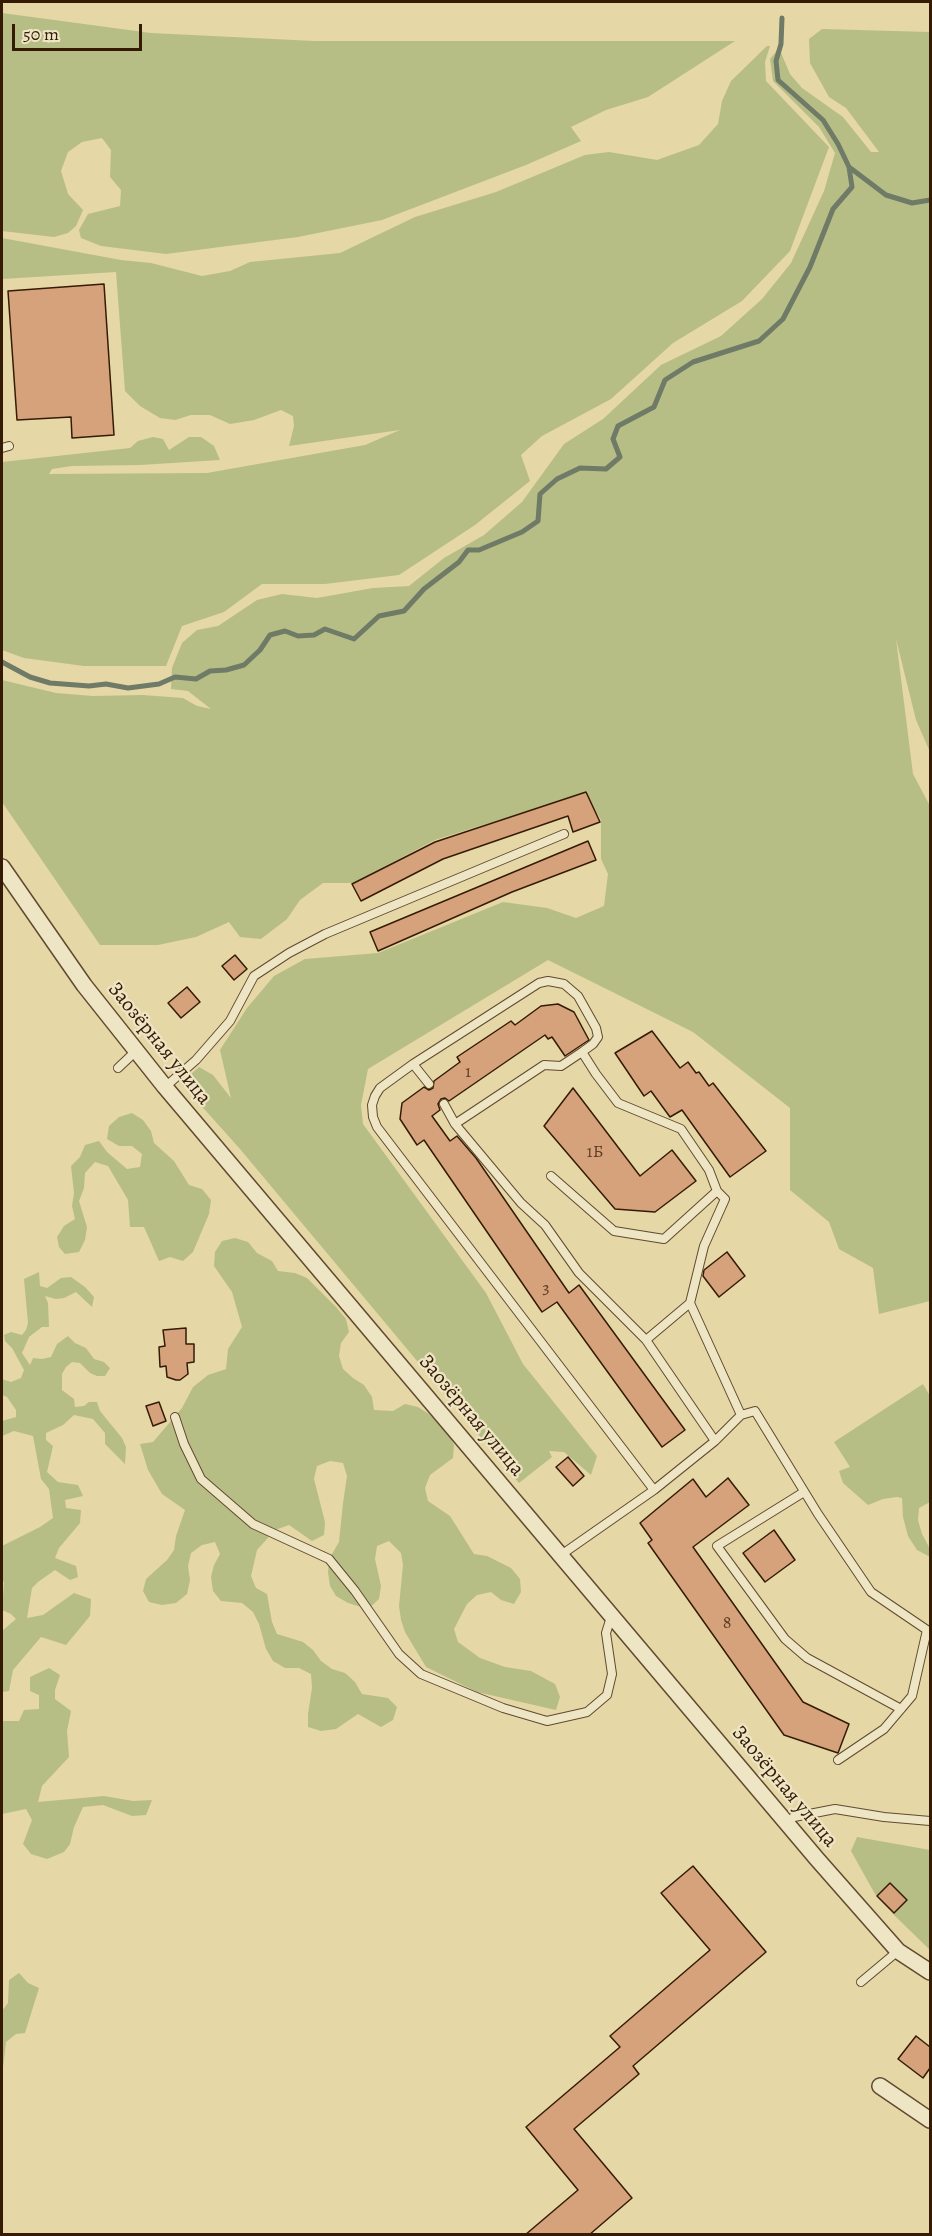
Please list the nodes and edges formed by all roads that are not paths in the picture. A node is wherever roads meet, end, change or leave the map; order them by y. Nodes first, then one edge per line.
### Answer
1 (564, 834) dead end
2 (2, 867) edge
3 (136, 1051) junction
4 (582, 1052) junction
5 (413, 1064) junction
6 (118, 1068) dead end
7 (429, 1084) dead end
8 (165, 1087) junction
9 (444, 1104) dead end
10 (455, 1124) junction
11 (551, 1176) dead end
12 (717, 1191) junction
13 (690, 1303) junction
14 (646, 1340) junction
15 (741, 1415) junction
16 (175, 1417) dead end
17 (714, 1442) junction
18 (654, 1490) junction
19 (804, 1492) junction
20 (561, 1555) junction
21 (611, 1617) junction
22 (929, 1627) edge
23 (901, 1709) junction
24 (838, 1760) dead end
25 (787, 1821) junction
26 (930, 1821) edge
27 (898, 1951) junction
28 (930, 1972) edge
29 (861, 1982) dead end
30 (880, 2086) dead end
31 (930, 2120) edge

1 - 8 lane
2 - 3 street, Заозёрная улица
3 - 6 lane
3 - 8 street, Заозёрная улица
4 - 5 lane
4 - 10 lane
4 - 12 lane
5 - 7 lane
5 - 18 lane
8 - 20 street, Заозёрная улица
9 - 10 lane
10 - 14 lane
11 - 12 lane
12 - 13 lane
13 - 14 lane
13 - 15 lane
14 - 17 lane
15 - 17 lane
15 - 19 lane
16 - 21 lane
17 - 18 lane
18 - 20 lane
19 - 22 lane
19 - 23 lane
20 - 21 street, Заозёрная улица
21 - 25 street, Заозёрная улица
22 - 23 lane
23 - 24 lane
25 - 26 lane
25 - 27 street, Заозёрная улица
27 - 28 street, Заозёрная улица
27 - 29 lane
30 - 31 street

